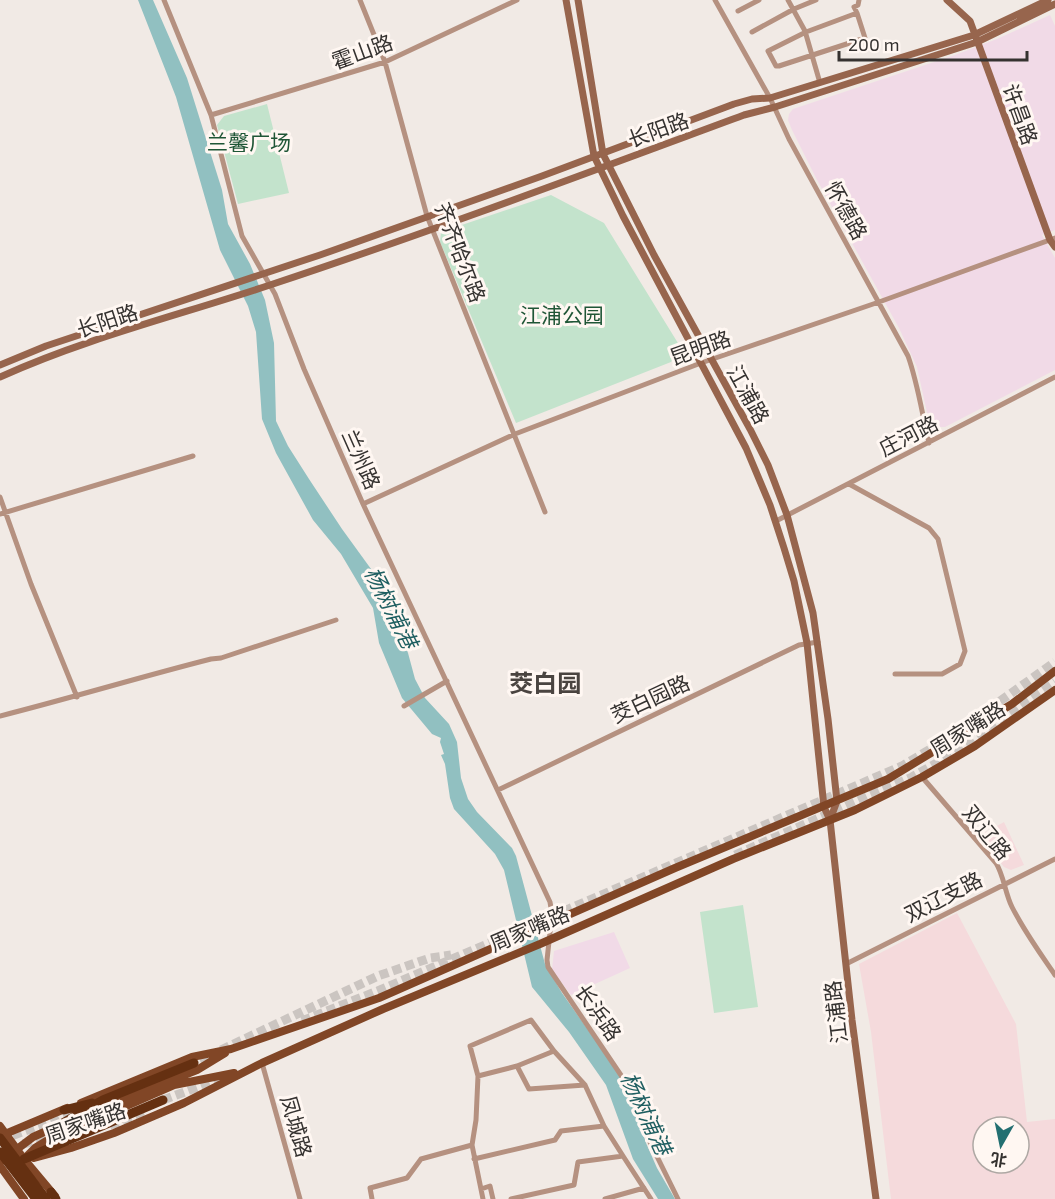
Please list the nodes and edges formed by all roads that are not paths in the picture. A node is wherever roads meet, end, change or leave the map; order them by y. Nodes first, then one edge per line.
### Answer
1 (164, 0) edge
2 (360, 0) edge
3 (517, 0) edge
4 (566, 0) edge
5 (578, 0) edge
6 (715, 0) edge
7 (759, 0) edge
8 (788, 0) edge
9 (816, 0) edge
10 (859, 0) edge
11 (946, 0) edge
12 (1048, 0) edge
13 (1055, 4) edge
14 (794, 9) junction
15 (738, 11) dead end
16 (856, 13) junction
17 (752, 32) dead end
18 (806, 32) junction
19 (976, 38) junction
20 (812, 55) junction
21 (385, 62) junction
22 (820, 83) junction
23 (770, 98) junction
24 (775, 107) junction
25 (211, 115) junction
26 (603, 154) junction
27 (594, 156) junction
28 (608, 165) junction
29 (599, 168) junction
30 (427, 216) junction
31 (432, 228) junction
32 (1053, 239) edge
33 (1055, 247) edge
34 (264, 274) junction
35 (270, 285) junction
36 (879, 302) junction
37 (712, 360) junction
38 (700, 363) junction
39 (0, 365) edge
40 (0, 377) edge
41 (1055, 377) edge
42 (515, 434) junction
43 (929, 443) junction
44 (193, 456) dead end
45 (849, 484) junction
46 (0, 496) edge
47 (363, 504) junction
48 (545, 512) dead end
49 (3, 513) edge
50 (787, 516) junction
51 (776, 521) junction
52 (336, 620) dead end
53 (818, 642) junction
54 (807, 643) junction
55 (1055, 671) edge
56 (895, 674) dead end
57 (447, 681) junction
58 (1055, 690) edge
59 (77, 697) junction
60 (404, 706) dead end
61 (0, 716) edge
62 (922, 777) junction
63 (498, 790) junction
64 (837, 801) junction
65 (824, 807) junction
66 (830, 820) junction
67 (1055, 859) edge
68 (1004, 884) junction
69 (551, 922) junction
70 (544, 942) junction
71 (846, 964) junction
72 (1055, 975) edge
73 (231, 1049) junction
74 (554, 1051) junction
75 (262, 1062) junction
76 (194, 1063) tunnel mouth
77 (517, 1066) junction
78 (245, 1071) junction
79 (478, 1076) junction
80 (585, 1085) junction
81 (103, 1100) junction
82 (163, 1100) tunnel mouth
83 (64, 1110) junction
84 (0, 1126) edge
85 (604, 1126) junction
86 (56, 1127) junction
87 (2, 1136) edge
88 (471, 1145) junction
89 (17, 1149) junction
90 (0, 1152) edge
91 (623, 1156) junction
92 (24, 1159) junction
93 (474, 1159) junction
94 (0, 1164) edge
95 (644, 1188) junction
96 (481, 1189) junction
97 (53, 1198) edge
98 (24, 1199) edge
99 (36, 1199) edge
100 (300, 1199) edge
101 (372, 1199) edge
102 (483, 1199) edge
103 (493, 1199) edge
104 (512, 1199) edge
105 (605, 1199) edge
106 (651, 1199) edge
107 (678, 1199) edge
108 (876, 1199) edge

1 - 25 street, 兰州路
2 - 21 street, 齐齐哈尔路
3 - 21 street, 霍山路
4 - 27 main road, 江浦路
5 - 26 main road, 江浦路
6 - 23 street, 怀德路
7 - 15 street
8 - 14 street
9 - 14 street
10 - 16 street
11 - 19 main road, 许昌路
12 - 19 main road, 长阳路
13 - 19 main road, 长阳路
14 - 17 street
14 - 18 street
16 - 18 street
16 - 20 street
18 - 20 street
18 - 20 street
19 - 22 main road, 长阳路
19 - 24 main road, 长阳路
19 - 32 main road, 许昌路
20 - 22 street
21 - 25 street, 霍山路
21 - 30 street, 齐齐哈尔路
22 - 23 main road, 长阳路
23 - 24 street, 怀德路
23 - 26 main road, 长阳路
24 - 28 main road, 长阳路
24 - 36 street, 怀德路
25 - 34 street, 兰州路
26 - 27 main road, 长阳路
26 - 28 main road, 江浦路
27 - 29 main road, 江浦路
27 - 30 main road, 长阳路
28 - 29 main road, 长阳路
28 - 37 main road, 江浦路
29 - 31 main road, 长阳路
29 - 38 main road, 江浦路
30 - 31 street, 齐齐哈尔路
30 - 34 main road, 长阳路
31 - 35 main road, 长阳路
31 - 42 street, 齐齐哈尔路
32 - 33 main road, 许昌路
32 - 36 street, 昆明路
34 - 35 street, 兰州路
34 - 39 main road, 长阳路
35 - 40 main road, 长阳路
35 - 47 street, 兰州路
36 - 37 street, 昆明路
36 - 43 street, 怀德路
37 - 38 street, 昆明路
37 - 50 main road, 江浦路
38 - 42 street, 昆明路
38 - 51 main road, 江浦路
41 - 43 street, 庄河路
42 - 47 street, 昆明路
42 - 48 street, 齐齐哈尔路
43 - 45 street, 庄河路
44 - 49 street
45 - 50 street, 庄河路
45 - 56 street
46 - 49 street
47 - 57 street, 兰州路
49 - 59 street
50 - 51 street, 庄河路
50 - 53 main road, 江浦路
51 - 54 main road, 江浦路
52 - 59 street
53 - 54 street, 茭白园路
53 - 64 main road, 江浦路
54 - 63 street, 茭白园路
54 - 65 main road, 江浦路
55 - 64 main road, 周家嘴路
57 - 60 street
57 - 63 street, 兰州路
58 - 62 main road, 周家嘴路
59 - 61 street
62 - 66 main road, 周家嘴路
62 - 68 street, 双辽路
63 - 69 street, 兰州路
64 - 65 main road, 周家嘴路
64 - 66 main road, 江浦路
65 - 66 main road, 江浦路
65 - 69 main road, 周家嘴路
66 - 70 main road, 周家嘴路
66 - 71 main road, 江浦路
67 - 68 street, 双辽支路
68 - 71 street, 双辽支路
68 - 72 street, 双辽路
69 - 70 street, 长浜路
69 - 73 main road, 周家嘴路
70 - 75 main road, 周家嘴路
70 - 107 street, 长浜路
71 - 108 main road, 江浦路
73 - 83 main road, 周家嘴路
73 - 86 main road
74 - 77 street
74 - 79 street
74 - 80 street
75 - 78 main road, 周家嘴路
75 - 100 street, 凤城路
76 - 81 highway
77 - 79 street
77 - 80 street
78 - 92 main road, 周家嘴路
78 - 92 main road
79 - 88 street
80 - 85 street
81 - 83 highway
81 - 86 highway
82 - 92 highway
83 - 87 main road, 周家嘴路
84 - 87 main road
85 - 91 street
85 - 93 street
86 - 89 main road
87 - 89 main road
87 - 97 highway, bridge
88 - 93 street
88 - 101 street
89 - 92 main road
89 - 94 main road
90 - 99 highway, bridge
91 - 95 street
91 - 104 street
92 - 94 main road, 周家嘴路
92 - 97 main road
93 - 96 street
94 - 98 main road
95 - 105 street
95 - 106 street
96 - 102 street
96 - 103 street

